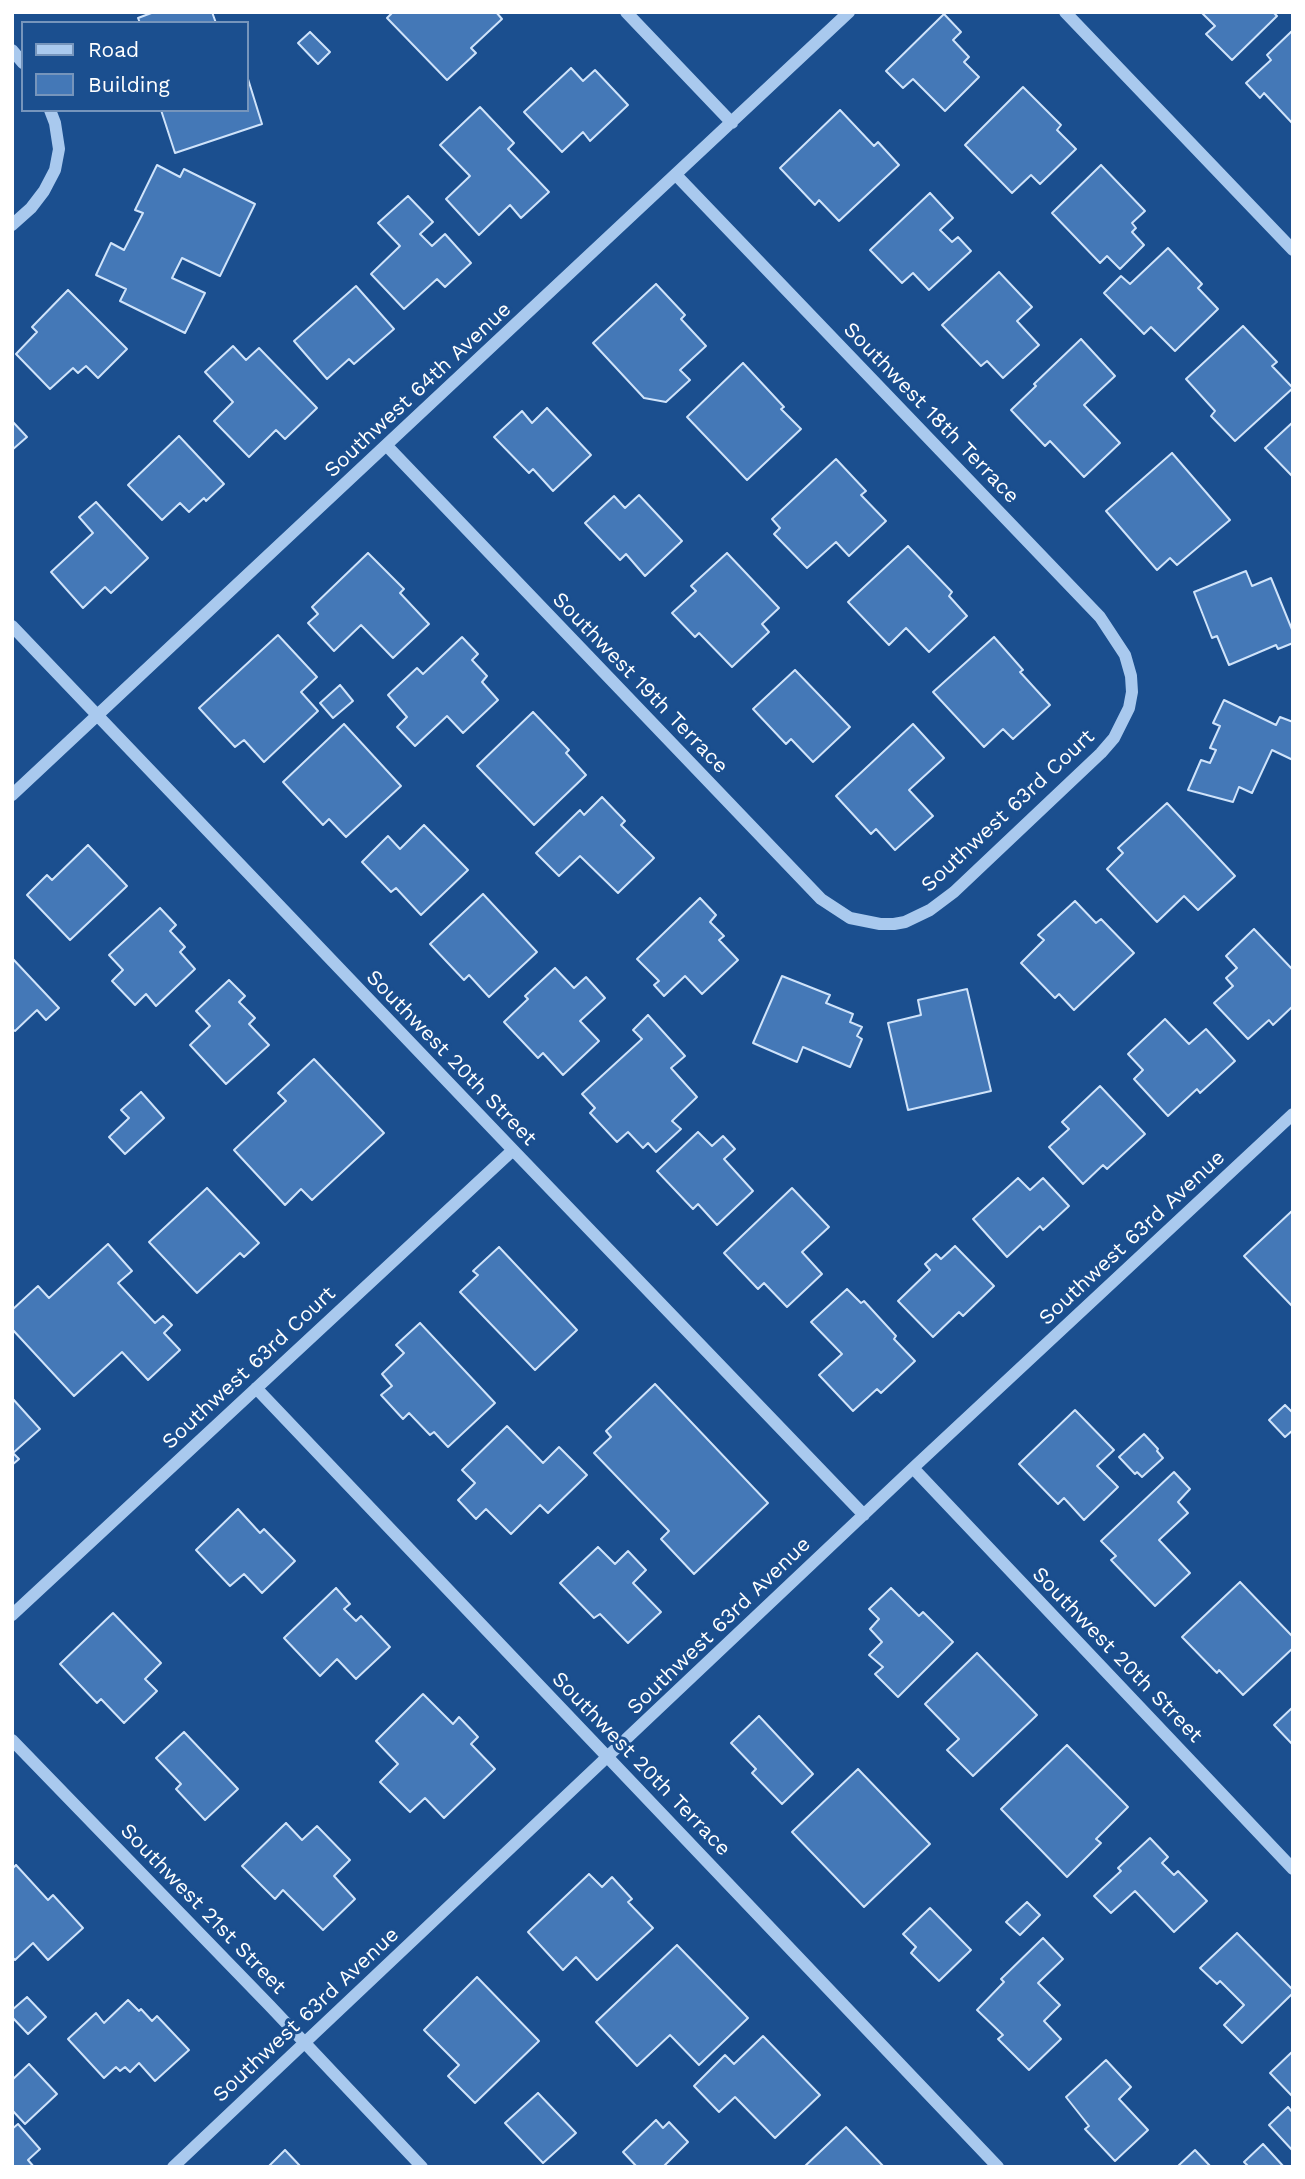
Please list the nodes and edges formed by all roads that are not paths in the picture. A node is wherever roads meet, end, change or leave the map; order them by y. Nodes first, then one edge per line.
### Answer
1 (626, 12) edge
2 (849, 12) edge
3 (1065, 12) edge
4 (51, 112) edge
5 (732, 123) junction
6 (677, 176) junction
7 (12, 225) edge
8 (1293, 250) edge
9 (387, 446) junction
10 (12, 626) edge
11 (1132, 692) joint
12 (97, 715) junction
13 (12, 795) edge
14 (880, 924) joint
15 (1293, 1114) edge
16 (513, 1150) junction
17 (256, 1388) junction
18 (913, 1468) junction
19 (864, 1514) junction
20 (12, 1615) edge
21 (12, 1740) edge
22 (608, 1758) junction
23 (1293, 1868) edge
24 (305, 2042) junction
25 (173, 2167) edge
26 (422, 2167) edge
27 (998, 2167) edge

1 - 5 street
2 - 5 street, Southwest 64th Avenue
3 - 8 street
4 - 7 street
5 - 6 street, Southwest 64th Avenue
6 - 9 street, Southwest 64th Avenue
6 - 11 street, Southwest 18th Terrace
9 - 12 street, Southwest 64th Avenue
9 - 14 street, Southwest 19th Terrace
10 - 12 street, Southwest 20th Street
11 - 14 street, Southwest 63rd Court
12 - 13 street, Southwest 64th Avenue
12 - 16 street, Southwest 20th Street
15 - 18 street, Southwest 63rd Avenue
16 - 17 street, Southwest 63rd Court
16 - 19 street, Southwest 20th Street
17 - 20 street, Southwest 63rd Court
17 - 22 street, Southwest 20th Terrace
18 - 19 street, Southwest 63rd Avenue
18 - 23 street, Southwest 20th Street
19 - 22 street, Southwest 63rd Avenue
21 - 24 street, Southwest 21st Street
22 - 24 street, Southwest 63rd Avenue
22 - 27 street, Southwest 20th Terrace
24 - 25 street, Southwest 63rd Avenue
24 - 26 street, Southwest 21st Street

